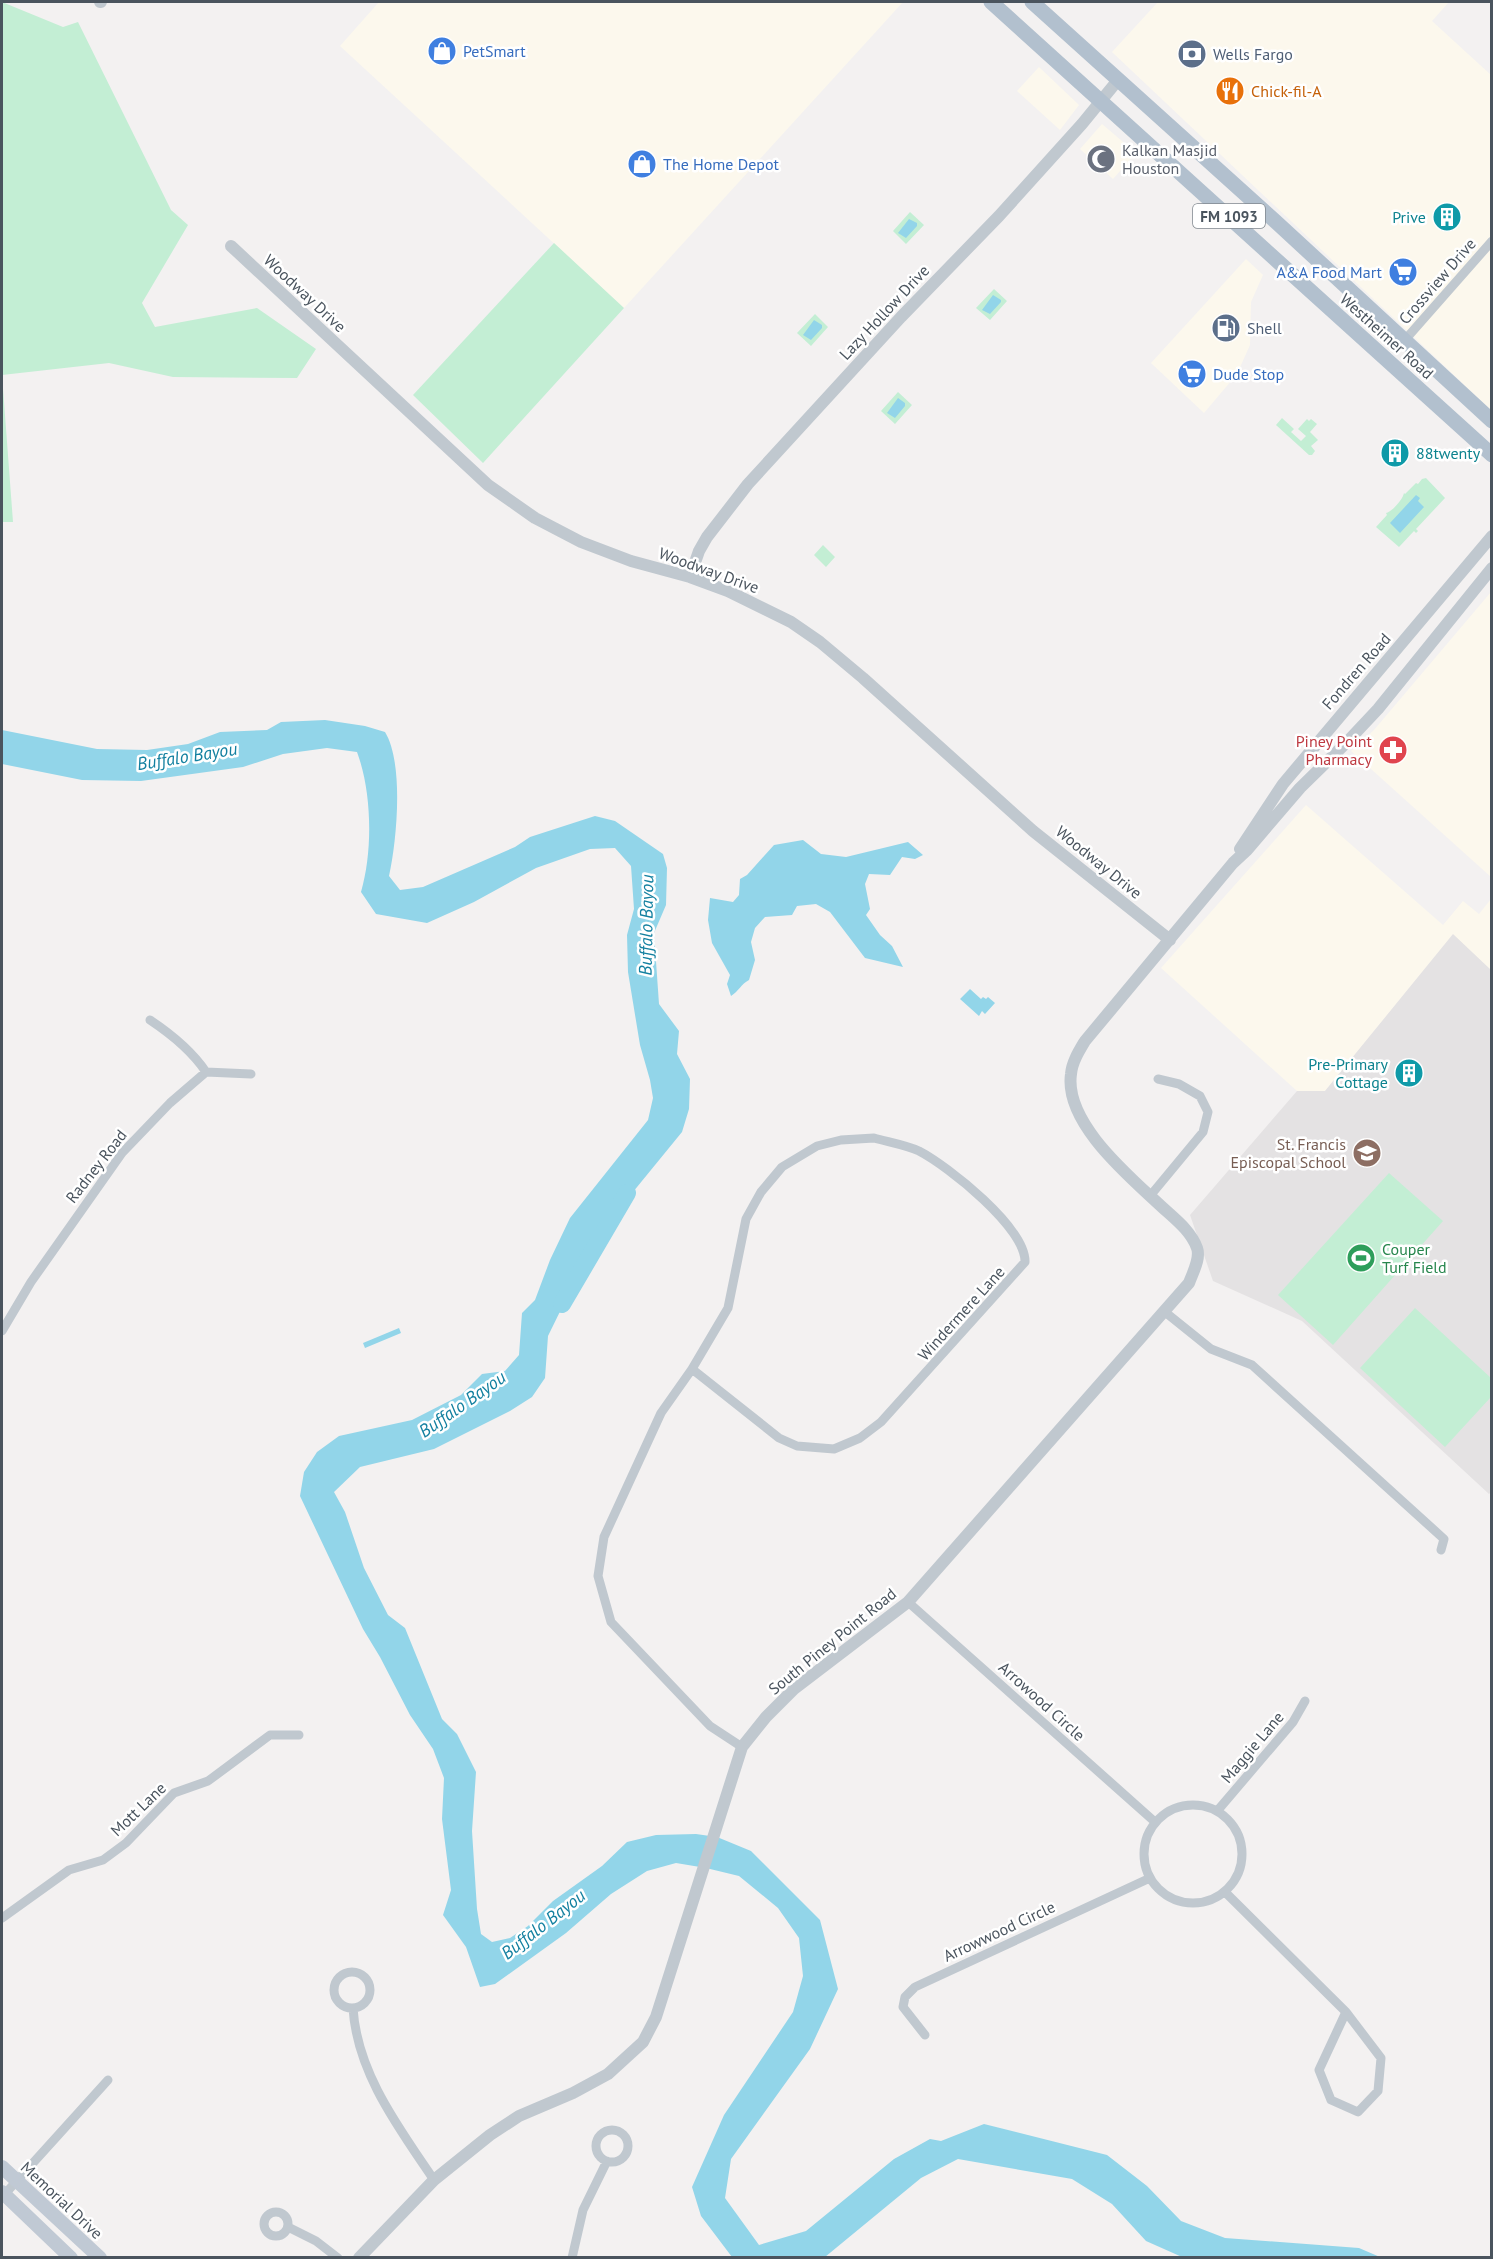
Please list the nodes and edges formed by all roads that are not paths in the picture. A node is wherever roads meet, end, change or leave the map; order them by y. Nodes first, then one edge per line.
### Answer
1 (991, 2) edge
2 (1032, 2) edge
3 (1118, 80) junction
4 (1100, 102) junction
5 (1491, 241) edge
6 (231, 246) dead end
7 (1404, 341) junction
8 (1491, 421) edge
9 (1491, 455) edge
10 (1491, 536) edge
11 (1491, 568) edge
12 (690, 577) junction
13 (1233, 863) junction
14 (1170, 940) junction
15 (150, 1020) dead end
16 (206, 1072) junction
17 (251, 1074) dead end
18 (1158, 1079) dead end
19 (1075, 1103) joint
20 (1150, 1196) junction
21 (1165, 1312) junction
22 (2, 1331) edge
23 (692, 1369) junction
24 (1441, 1550) dead end
25 (908, 1602) junction
26 (1305, 1701) dead end
27 (299, 1735) dead end
28 (742, 1747) junction
29 (1218, 1810) junction
30 (1155, 1822) junction
31 (1150, 1878) junction
32 (1226, 1892) junction
33 (2, 1918) edge
34 (353, 2008) junction
35 (1346, 2012) junction
36 (925, 2035) dead end
37 (108, 2080) dead end
38 (607, 2161) dead end
39 (2, 2167) edge
40 (434, 2180) junction
41 (17, 2181) junction
42 (3, 2194) edge
43 (288, 2227) dead end
44 (71, 2258) edge
45 (100, 2258) edge
46 (338, 2258) edge
47 (359, 2258) edge
48 (572, 2258) edge

1 - 4 main road, Westheimer Road / FM 1093
2 - 3 main road, Westheimer Road / FM 1093
3 - 4 street, Lazy Hollow Drive
3 - 7 main road, Westheimer Road / FM 1093
4 - 9 main road, Westheimer Road / FM 1093
4 - 12 street, Lazy Hollow Drive
5 - 7 street, Crossview Drive
6 - 12 street, Woodway Drive
7 - 8 main road, Westheimer Road / FM 1093
10 - 13 street, Fondren Road
11 - 13 street, Fondren Road
12 - 14 street, Woodway Drive
13 - 14 street, Fondren Road
14 - 19 street, Fondren Road
15 - 16 street
16 - 17 street
16 - 22 street, Radney Road
18 - 20 street
19 - 20 street, South Piney Point Road
20 - 21 street, South Piney Point Road
21 - 24 street
21 - 25 street, South Piney Point Road
23 - 23 street, Windermere Lane
23 - 28 street, Windermere Lane
25 - 28 street, South Piney Point Road
25 - 30 street, Arrowood Circle
26 - 29 street, Maggie Lane
27 - 33 street, Mott Lane
28 - 40 street, South Piney Point Road
29 - 30 street
29 - 32 street
30 - 31 street
31 - 32 street
31 - 36 street, Arrowwood Circle
32 - 35 street
34 - 34 street
34 - 40 street
35 - 35 street
37 - 41 street
38 - 48 street
39 - 41 main road, Memorial Drive
40 - 47 street, South Piney Point Road
41 - 42 street
41 - 45 main road, Memorial Drive
42 - 44 main road
43 - 46 street

